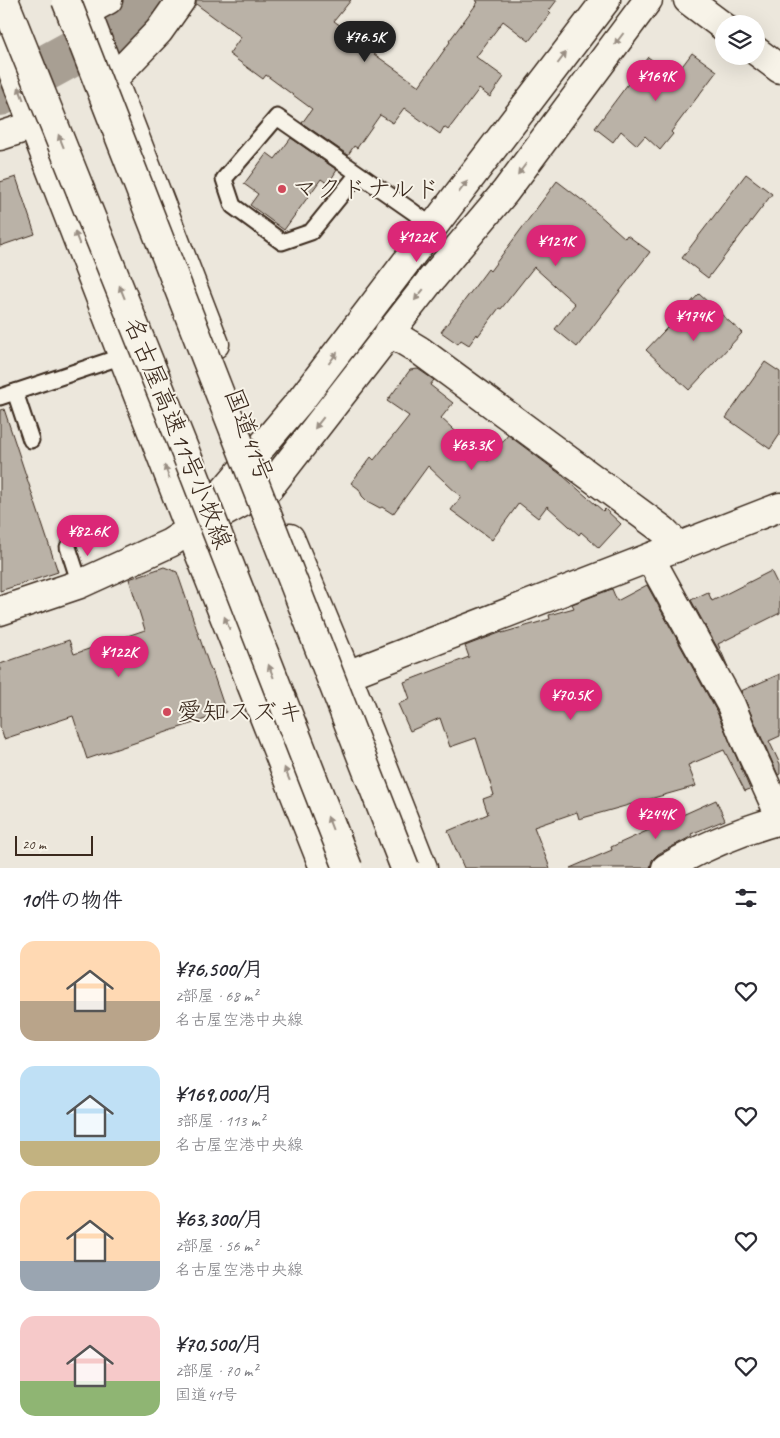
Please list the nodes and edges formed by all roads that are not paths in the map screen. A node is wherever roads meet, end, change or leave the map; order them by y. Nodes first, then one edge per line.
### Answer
1 (4, 0) edge
2 (181, 0) edge
3 (606, 0) edge
4 (648, 0) edge
5 (688, 0) edge
6 (86, 5) edge
7 (715, 20) edge
8 (5, 57) edge
9 (765, 58) edge
10 (780, 69) edge
11 (113, 78) junction
12 (33, 124) junction
13 (0, 136) edge
14 (358, 174) junction
15 (433, 227) junction
16 (389, 332) junction
17 (123, 356) junction
18 (15, 392) junction
19 (0, 397) edge
20 (31, 440) dead end
21 (257, 453) junction
22 (269, 488) junction
23 (780, 507) edge
24 (190, 530) junction
25 (68, 547) dead end
26 (676, 548) junction
27 (650, 558) junction
28 (80, 584) junction
29 (0, 611) edge
30 (347, 675) junction
31 (780, 818) edge
32 (324, 868) edge
33 (348, 868) edge
34 (405, 868) edge
35 (424, 868) edge
36 (666, 868) edge

33 -> 1 main road, 名古屋高速11号小牧線, bridge
2 - 11 main road
15 -> 3 main road
4 -> 16 main road
5 - 7 main road
6 - 11 main road, 国道41号
6 - 34 main road, 名古屋高速11号小牧線, bridge
12 -> 8 main road
9 - 10 main road
11 - 21 main road, 国道41号
12 - 13 main road
17 -> 12 main road
14 - 14 lane
14 - 15 lane
21 -> 15 main road
16 -> 22 main road
16 - 26 main road
17 - 18 lane
24 -> 17 main road
18 - 19 lane
18 - 20 lane
21 - 22 main road, 国道41号
21 - 24 main road
22 - 24 main road
22 - 30 main road, 国道41号
23 - 26 main road
24 - 28 main road
32 -> 24 main road
25 - 28 lane
26 - 27 main road
27 - 30 main road
27 - 31 main road
28 - 29 main road
30 - 35 main road, 国道41号
31 - 36 main road

